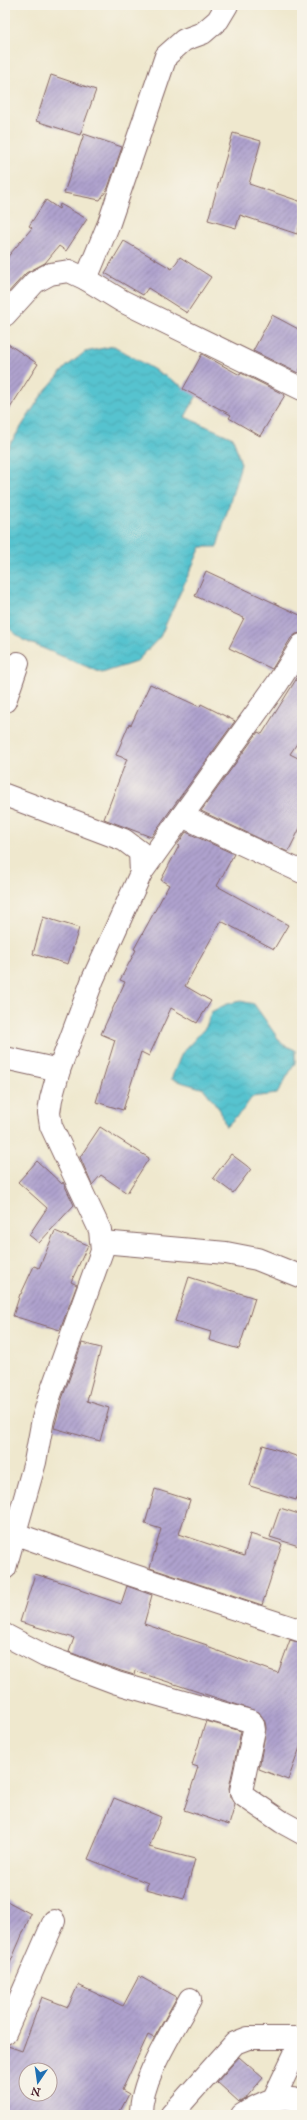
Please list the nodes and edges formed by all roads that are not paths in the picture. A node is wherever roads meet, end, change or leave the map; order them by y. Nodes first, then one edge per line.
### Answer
1 (227, 5) edge
2 (86, 279) junction
3 (5, 315) edge
4 (302, 389) edge
5 (302, 646) edge
6 (18, 663) dead end
7 (5, 701) edge
8 (5, 795) edge
9 (182, 816) junction
10 (302, 872) edge
11 (141, 873) junction
12 (5, 1058) edge
13 (59, 1070) junction
14 (102, 1242) junction
15 (302, 1277) edge
16 (16, 1534) junction
17 (5, 1568) edge
18 (302, 1631) edge
19 (5, 1635) edge
20 (302, 1833) edge
21 (54, 1921) dead end
22 (190, 1999) dead end
23 (5, 2033) edge
24 (302, 2038) edge
25 (274, 2098) junction
26 (302, 2101) edge
27 (141, 2115) edge
28 (171, 2115) edge
29 (242, 2115) edge

1 - 2 street
2 - 3 street
2 - 4 street
5 - 9 street
6 - 7 street
8 - 11 street
9 - 10 street
9 - 11 street
11 - 13 street
12 - 13 street
13 - 14 street
14 - 15 street
14 - 16 street
16 - 17 street
16 - 18 street
19 - 20 street
21 - 23 street
22 - 27 street
24 - 25 street
24 - 28 street
25 - 26 street
25 - 29 street

